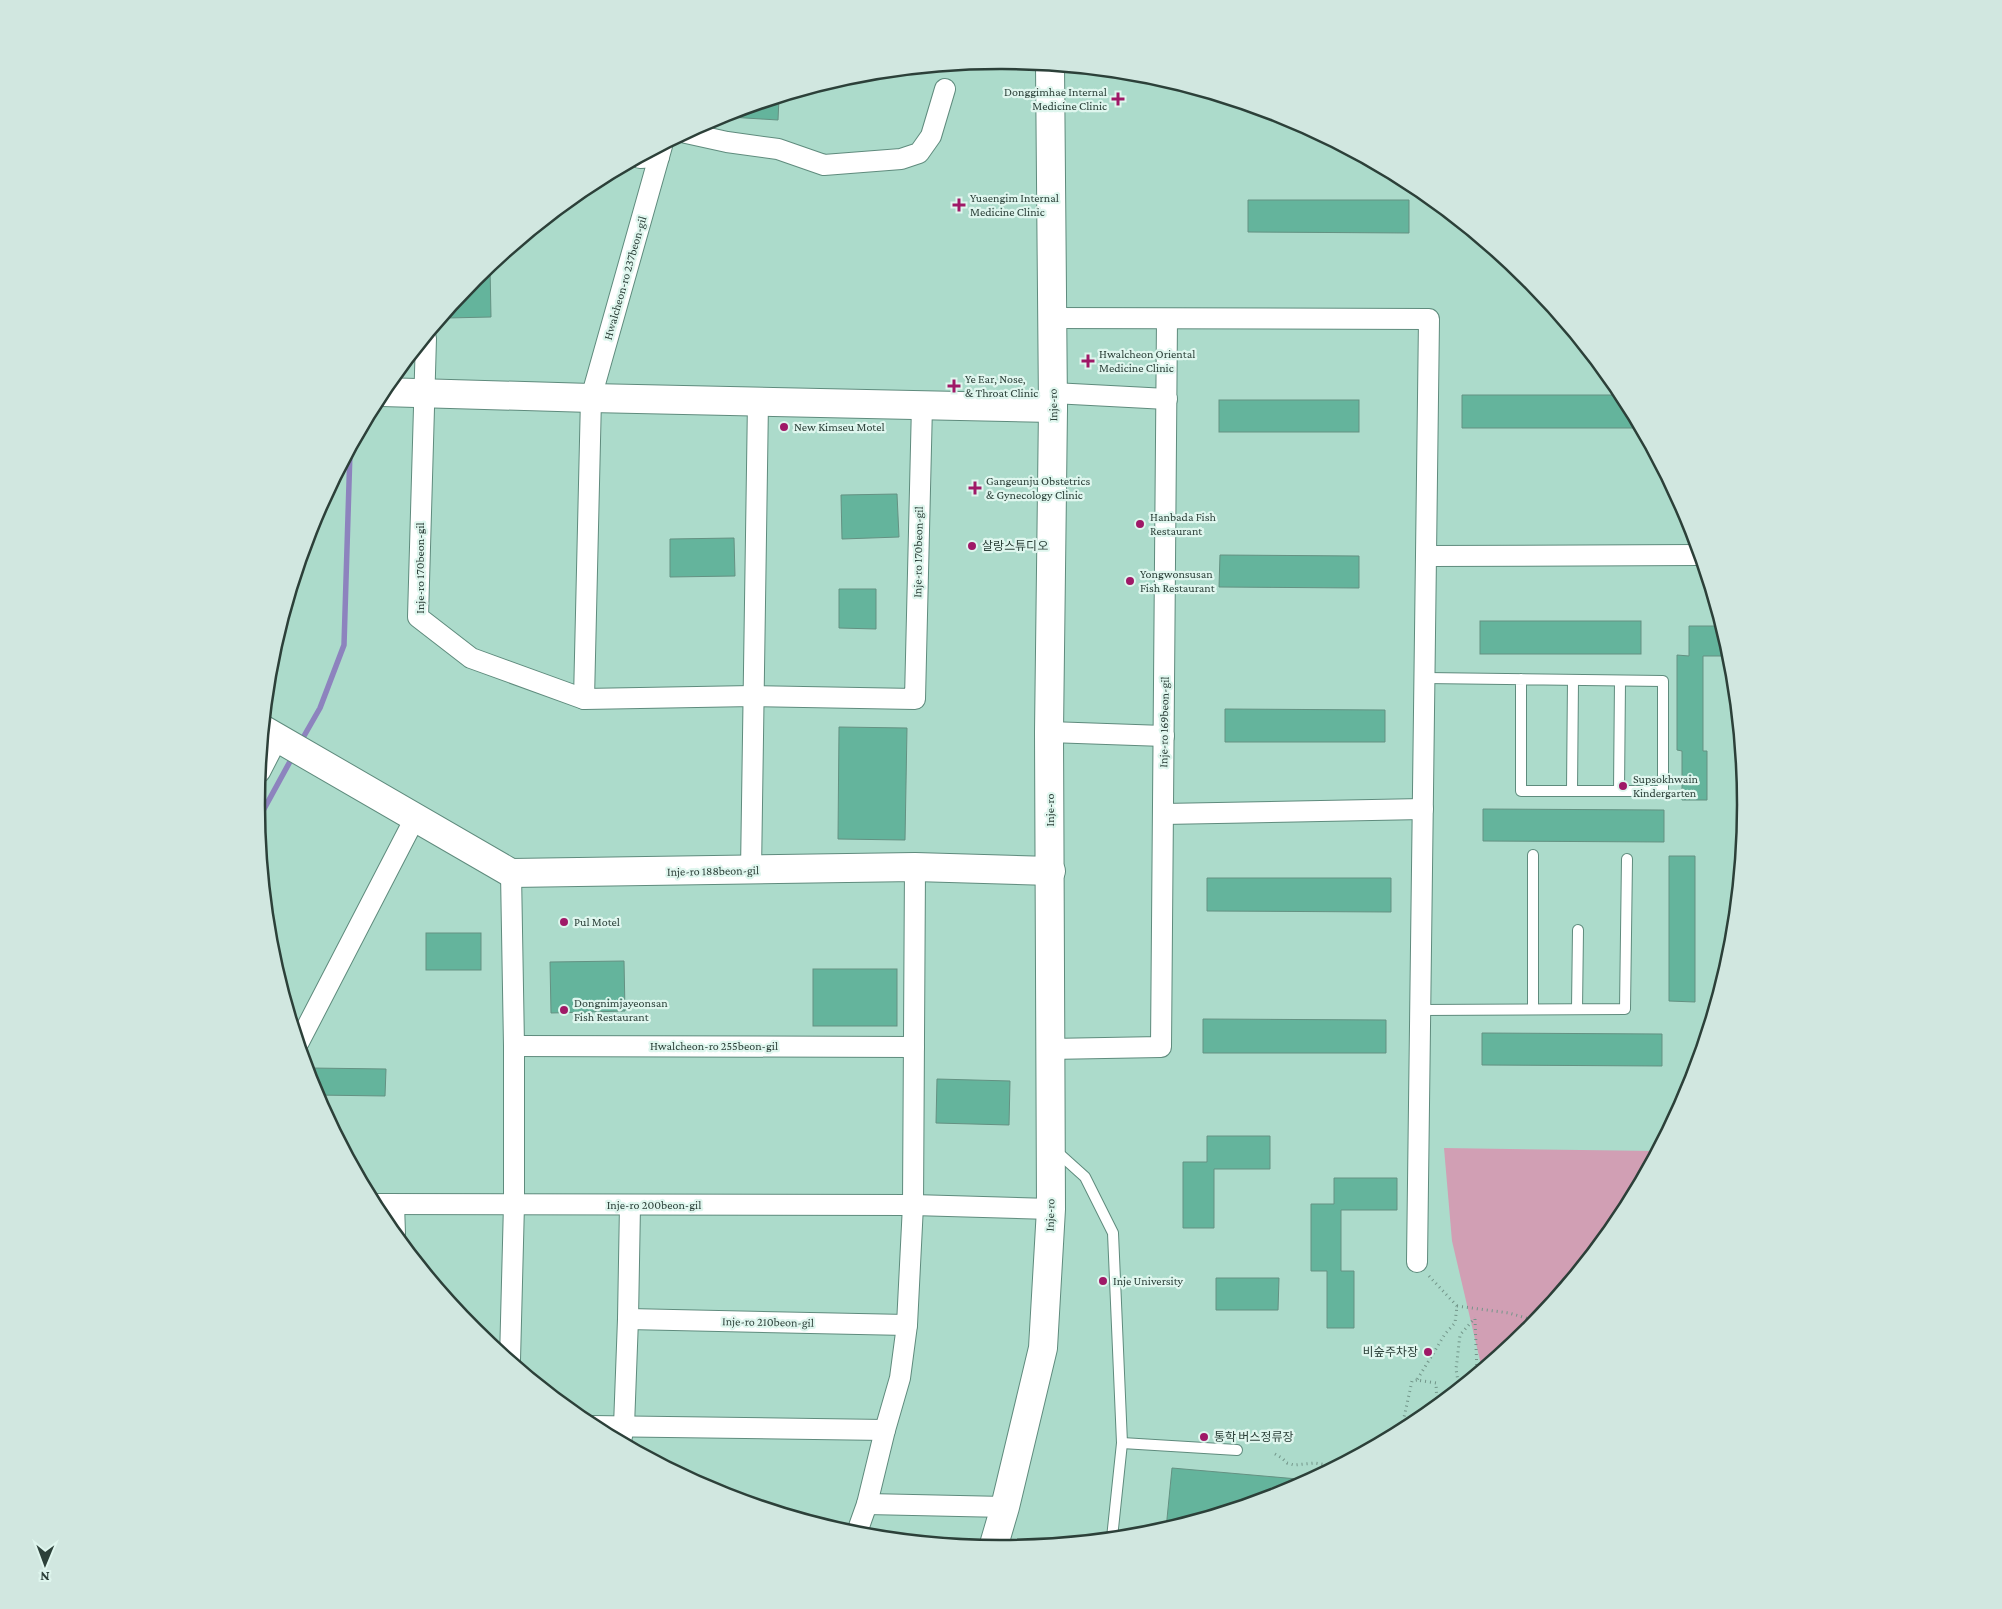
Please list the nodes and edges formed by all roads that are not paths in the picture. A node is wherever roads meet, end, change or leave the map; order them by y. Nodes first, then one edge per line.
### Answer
1 (1050, 70) edge
2 (945, 88) dead end
3 (697, 135) edge
4 (652, 157) edge
5 (1051, 318) junction
6 (1167, 319) junction
7 (426, 346) edge
8 (392, 392) edge
9 (424, 393) junction
10 (591, 398) junction
11 (1167, 399) junction
12 (758, 401) junction
13 (1053, 401) junction
14 (922, 405) junction
15 (1693, 555) edge
16 (1427, 556) junction
17 (1425, 678) junction
18 (1521, 679) junction
19 (1573, 680) junction
20 (1620, 681) junction
21 (753, 696) junction
22 (584, 699) junction
23 (1049, 732) junction
24 (1164, 736) junction
25 (277, 737) edge
26 (267, 758) edge
27 (1572, 791) junction
28 (1619, 791) junction
29 (1423, 809) junction
30 (1163, 814) junction
31 (415, 818) junction
32 (1533, 855) dead end
33 (1627, 858) dead end
34 (915, 867) junction
35 (751, 870) junction
36 (1050, 871) junction
37 (511, 873) junction
38 (1578, 930) dead end
39 (1533, 1009) junction
40 (1577, 1009) junction
41 (1420, 1010) junction
42 (302, 1036) edge
43 (514, 1046) junction
44 (914, 1047) junction
45 (1050, 1049) junction
46 (1050, 1146) junction
47 (384, 1204) edge
48 (514, 1204) junction
49 (630, 1205) junction
50 (913, 1206) junction
51 (1050, 1209) junction
52 (1416, 1262) road end
53 (628, 1319) junction
54 (907, 1325) junction
55 (510, 1353) edge
56 (885, 1430) junction
57 (622, 1434) edge
58 (1122, 1443) junction
59 (1237, 1450) dead end
60 (868, 1504) junction
61 (1005, 1507) junction
62 (858, 1526) edge
63 (1113, 1531) edge
64 (995, 1540) edge

1 - 5 main road, Inje-ro
2 - 3 street
4 - 10 street, Hwalcheon-ro 237beon-gil
5 - 6 street
5 - 13 main road, Inje-ro
6 - 11 street, Inje-ro 169beon-gil
6 - 16 street
7 - 9 street
8 - 9 main road
9 - 10 main road
9 - 22 street, Inje-ro 170beon-gil
10 - 12 main road
10 - 22 street
11 - 13 street
11 - 24 street, Inje-ro 169beon-gil
12 - 14 main road
12 - 21 street
13 - 14 main road
13 - 23 main road, Inje-ro
14 - 21 street, Inje-ro 170beon-gil
15 - 16 street
16 - 17 street
17 - 18 lane
17 - 29 street
18 - 19 lane
18 - 27 lane
19 - 20 lane
19 - 27 lane
20 - 28 lane
20 - 28 lane
21 - 22 street, Inje-ro 170beon-gil
21 - 35 street
23 - 24 street
23 - 36 main road, Inje-ro
24 - 30 street, Inje-ro 169beon-gil
25 - 26 street
25 - 31 main road
27 - 28 lane
29 - 30 street
29 - 41 street
30 - 45 street, Inje-ro 169beon-gil
31 - 37 main road
31 - 42 street
32 - 39 lane
33 - 40 lane
34 - 35 main road, Inje-ro 188beon-gil
34 - 36 main road, Inje-ro 188beon-gil
34 - 44 street
35 - 37 main road, Inje-ro 188beon-gil
36 - 45 main road, Inje-ro
37 - 43 street
38 - 40 lane
39 - 40 lane
39 - 41 lane
41 - 52 street
43 - 44 street, Hwalcheon-ro 255beon-gil
43 - 48 street
44 - 50 street
45 - 46 main road, Inje-ro
46 - 51 main road, Inje-ro
46 - 58 lane
47 - 48 street, Inje-ro 200beon-gil
48 - 49 street, Inje-ro 200beon-gil
48 - 55 street
49 - 50 street, Inje-ro 200beon-gil
49 - 53 street
50 - 51 street, Inje-ro 200beon-gil
50 - 54 street
51 - 61 main road, Inje-ro
53 - 54 street, Inje-ro 210beon-gil
53 - 57 street
54 - 56 street
56 - 57 street
56 - 60 street
58 - 59 lane
58 - 63 lane
60 - 61 street
60 - 62 street
61 - 64 main road, Inje-ro

